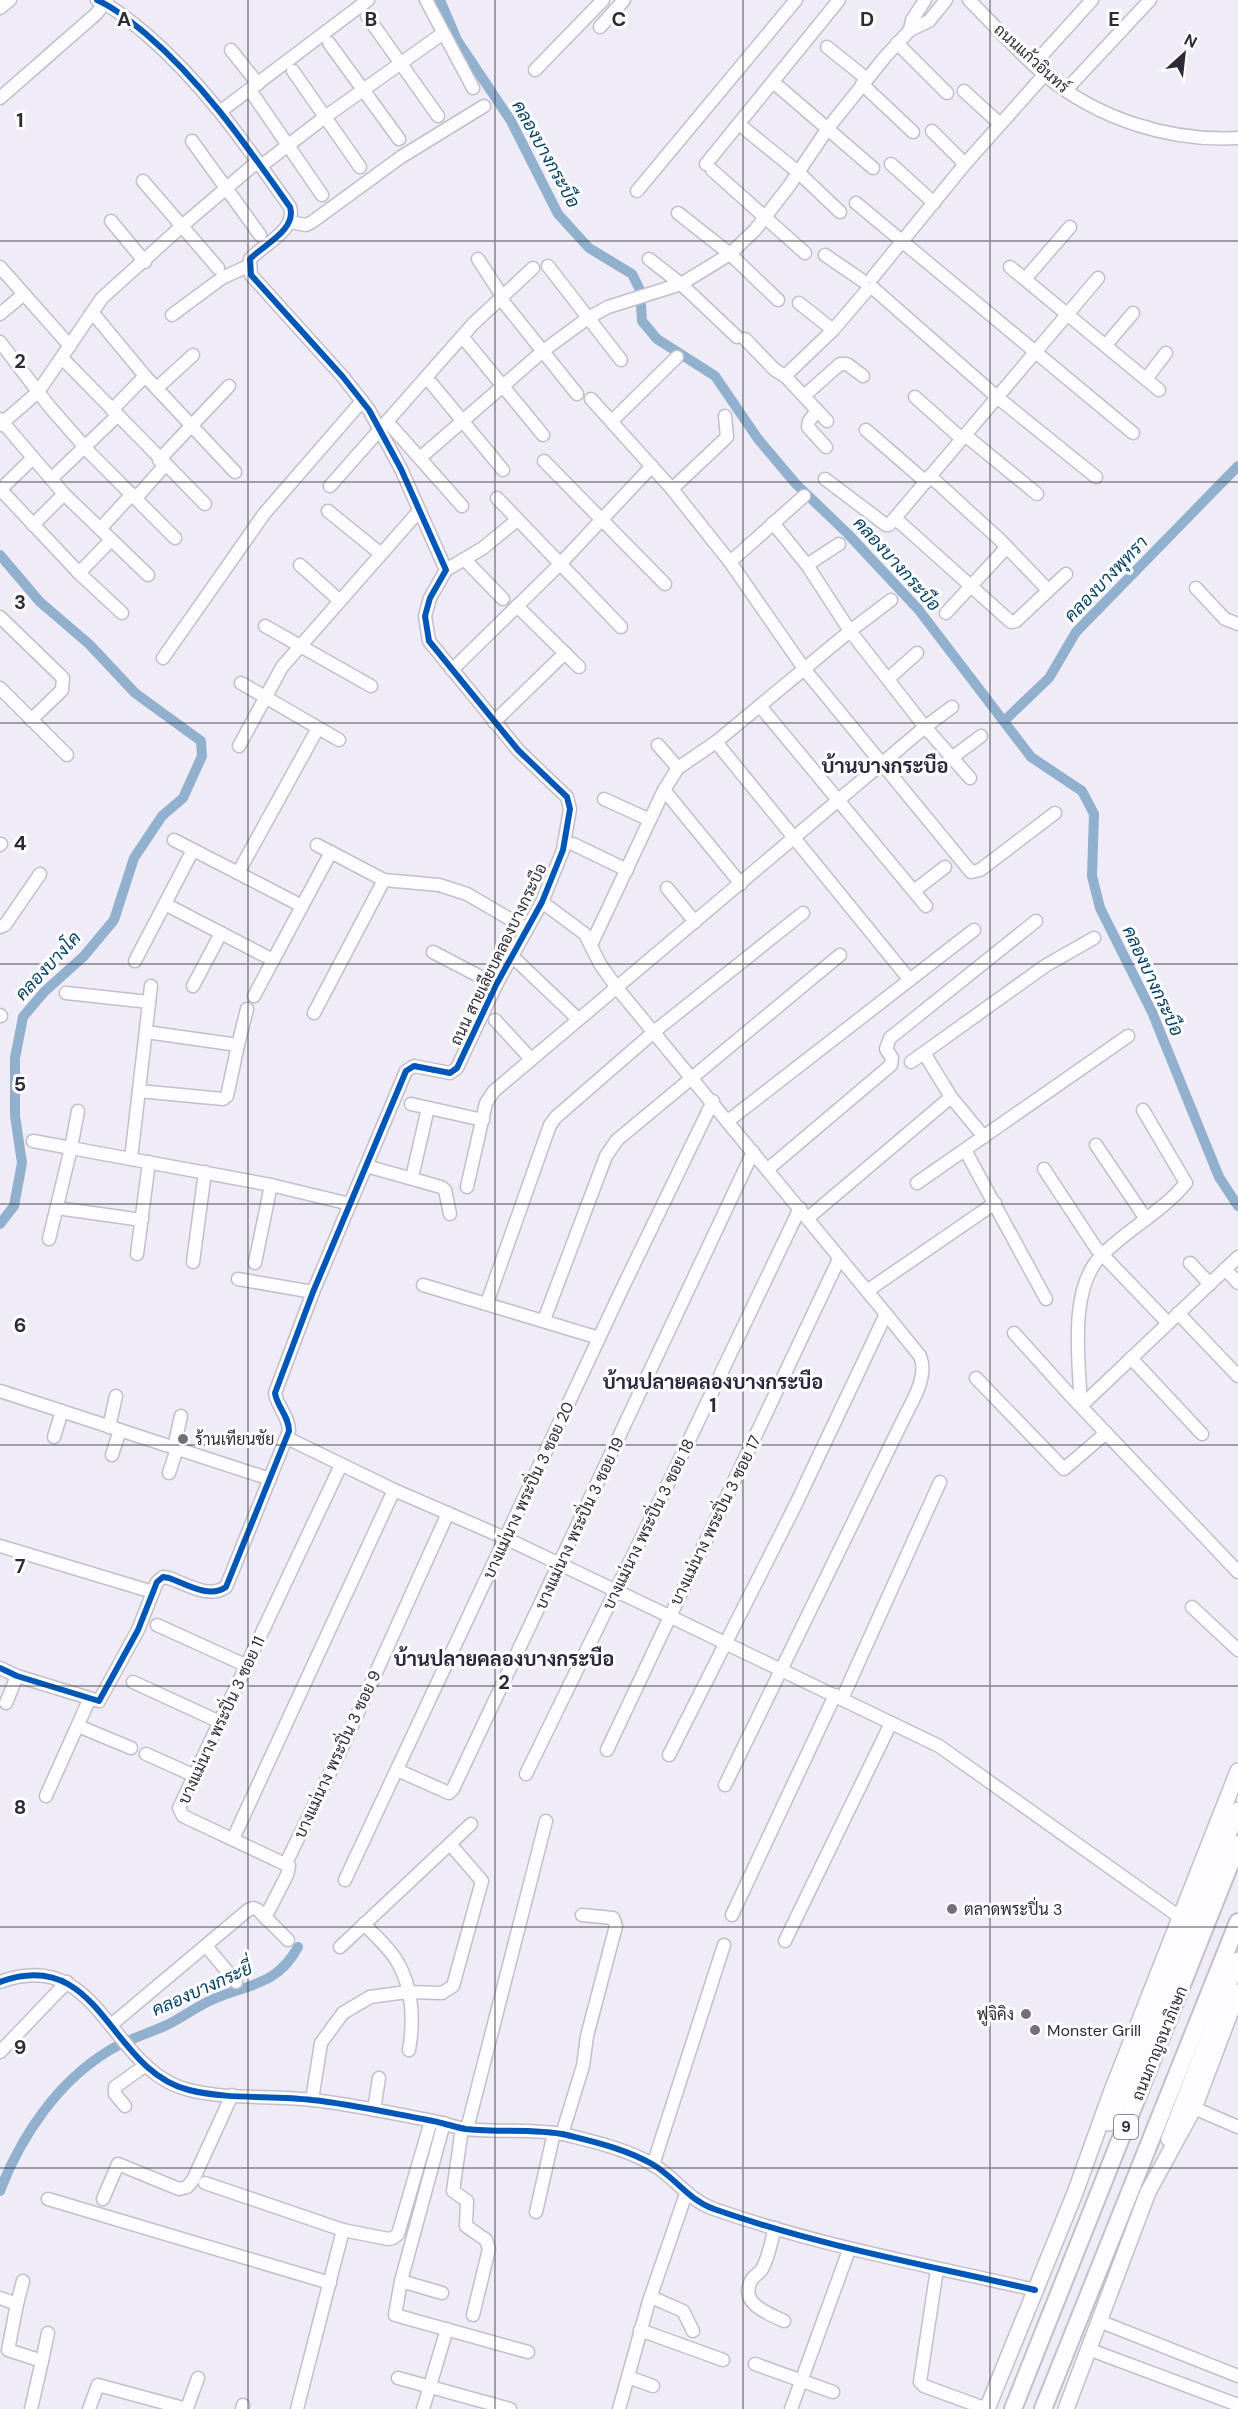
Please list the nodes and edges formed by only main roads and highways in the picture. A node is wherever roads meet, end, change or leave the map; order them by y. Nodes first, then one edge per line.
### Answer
1 (1238, 1771) edge
2 (1238, 1810) edge
3 (1238, 1844) edge
4 (1238, 1923) edge
5 (1238, 1960) edge
6 (1238, 1992) edge
7 (1149, 2192) junction
8 (1075, 2193) junction
9 (987, 2409) edge
10 (1013, 2409) edge
11 (1043, 2409) edge
12 (1066, 2409) edge

1 - 8 main road
2 - 8 main road
3 - 10 highway, ถนนกาญจนาภิเษก / 9
4 - 11 highway, ถนนกาญจนาภิเษก / 9
5 - 7 main road
6 - 7 main road
7 - 12 main road
8 - 9 main road

